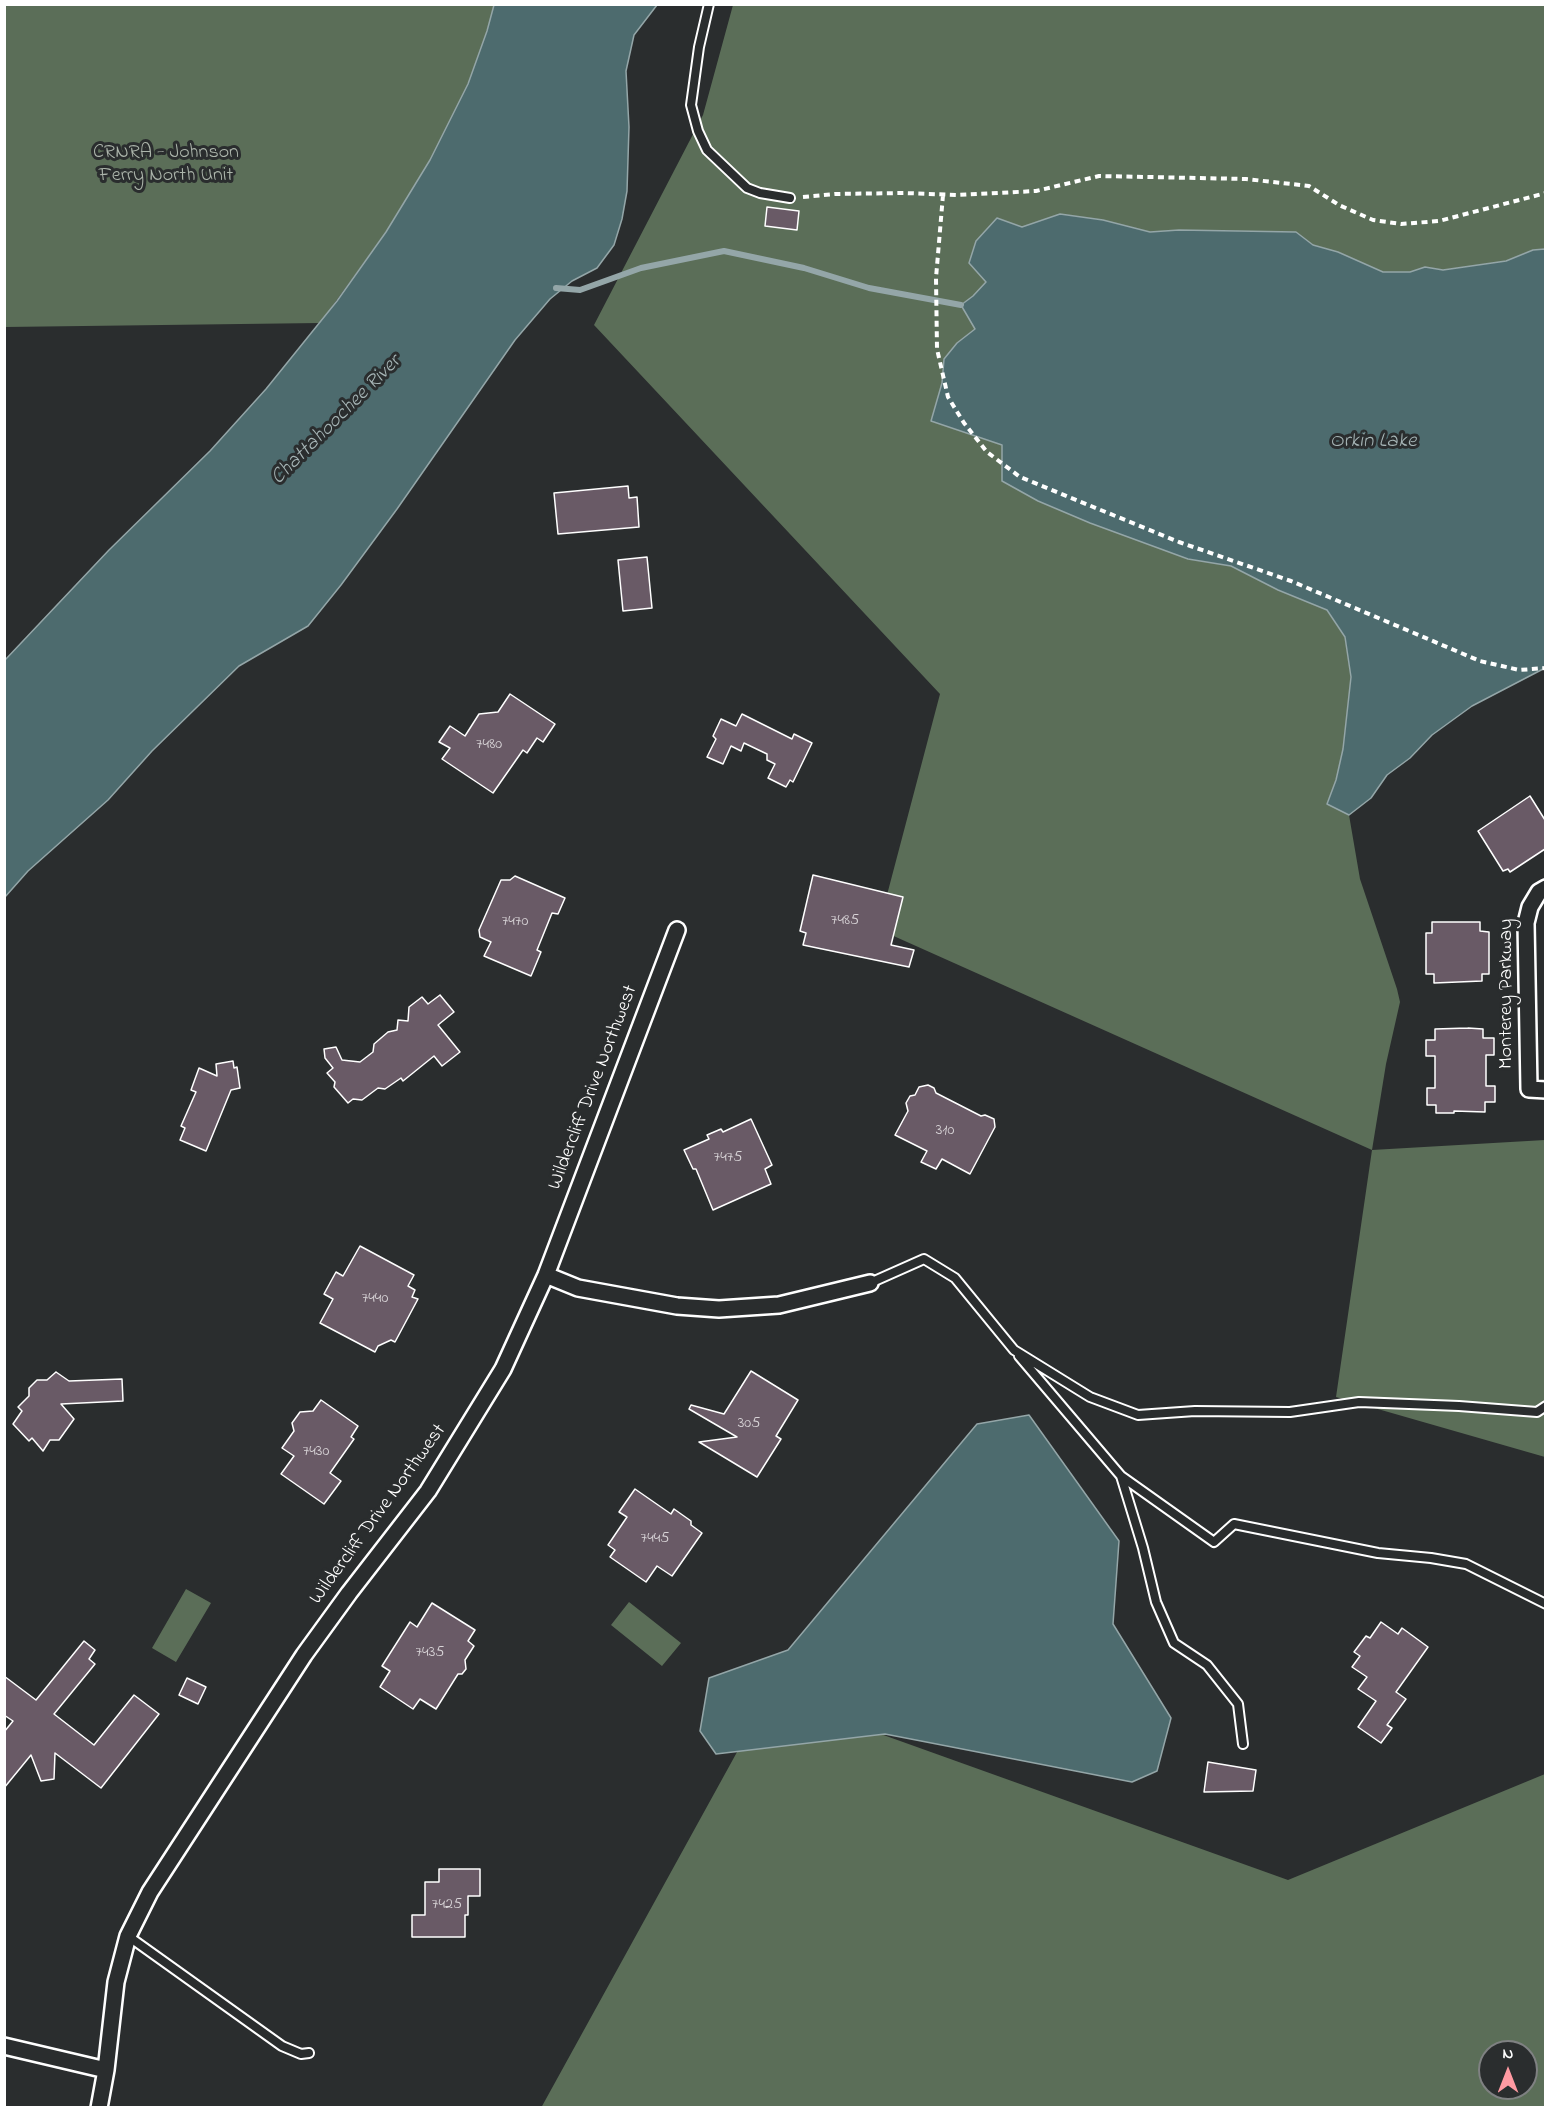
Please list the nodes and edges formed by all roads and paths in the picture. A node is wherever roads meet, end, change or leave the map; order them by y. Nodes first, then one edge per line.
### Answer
1 (709, 4) edge
2 (1545, 193) edge
3 (943, 195) junction
4 (790, 198) joint
5 (1545, 668) edge
6 (1545, 888) edge
7 (678, 930) dead end
8 (1545, 1090) edge
9 (546, 1275) junction
10 (870, 1283) joint
11 (1014, 1350) junction
12 (1545, 1406) edge
13 (1121, 1476) junction
14 (1545, 1604) edge
15 (1244, 1744) dead end
16 (128, 1936) junction
17 (4, 2046) edge
18 (309, 2053) dead end
19 (106, 2070) junction
20 (99, 2108) edge

1 - 4 lane
2 - 3 path
3 - 4 path
3 - 5 path
6 - 8 street, Monterey Parkway
7 - 9 street, Wildercliff Drive Northwest
9 - 10 street
9 - 16 street, Wildercliff Drive Northwest
10 - 11 lane
11 - 12 lane
11 - 13 lane
13 - 14 lane
13 - 15 lane
16 - 18 lane
16 - 19 street, Wildercliff Drive Northwest
17 - 19 street
19 - 20 street, Wildercliff Drive Northwest

